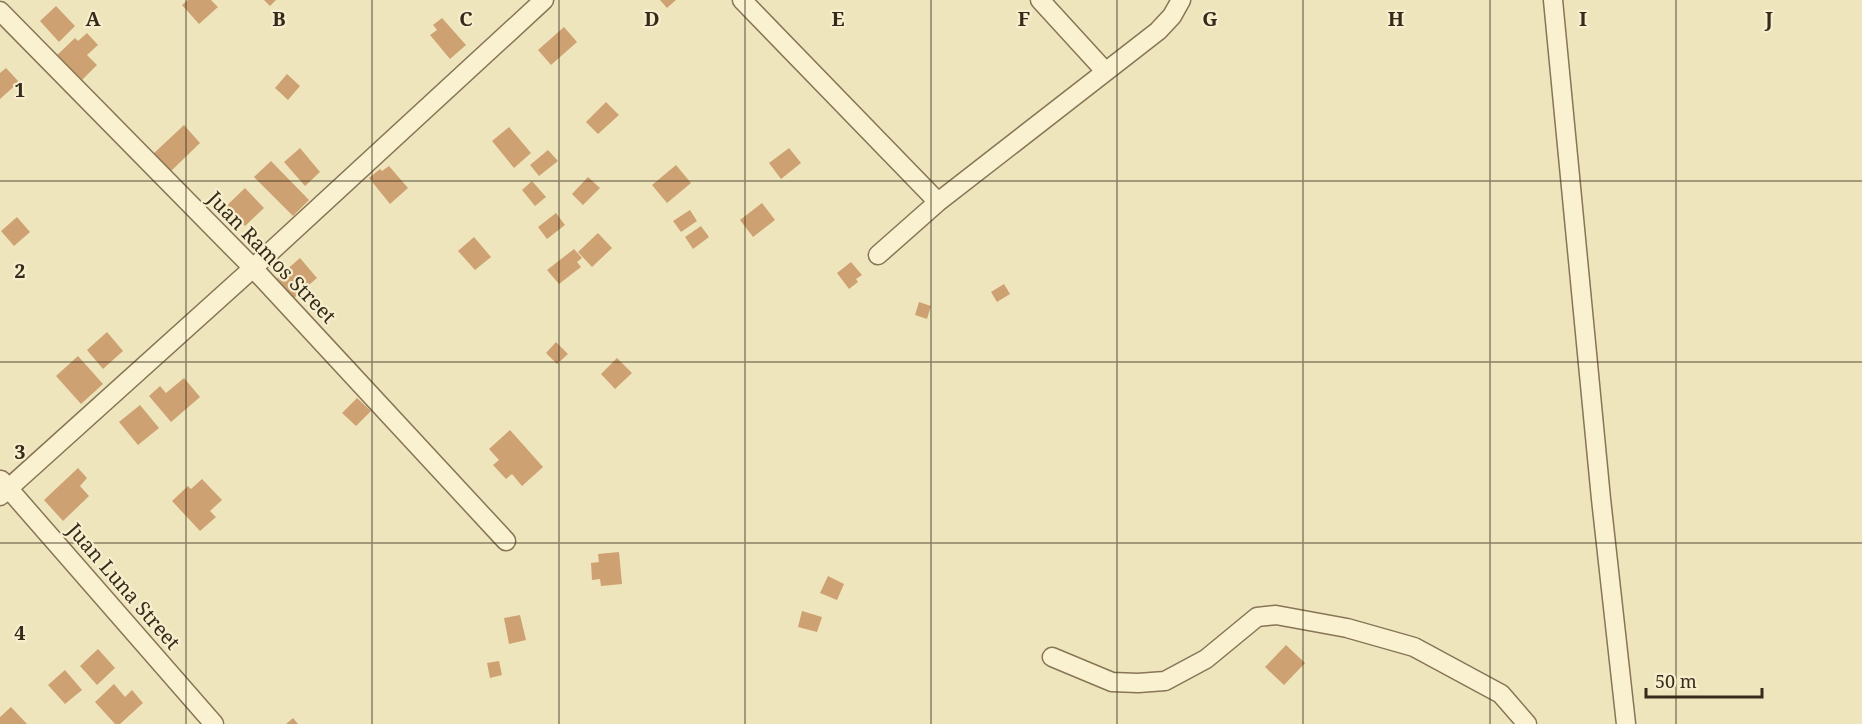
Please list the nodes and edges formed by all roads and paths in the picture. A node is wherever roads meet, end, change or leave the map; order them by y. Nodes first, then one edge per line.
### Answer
1 (544, 0) edge
2 (742, 0) edge
3 (1040, 0) edge
4 (1180, 0) edge
5 (1553, 0) edge
6 (0, 11) edge
7 (1105, 71) junction
8 (938, 202) junction
9 (878, 255) dead end
10 (254, 268) junction
11 (3, 487) edge
12 (506, 541) dead end
13 (1052, 657) dead end
14 (214, 724) edge
15 (1527, 724) edge
16 (1626, 724) edge

1 - 10 street
2 - 8 street
3 - 7 street
4 - 7 street
5 - 16 street
6 - 10 street, Juan Ramos Street
7 - 8 street
8 - 9 street
10 - 11 street
10 - 12 street, Juan Ramos Street
11 - 14 street, Juan Luna Street
13 - 15 street

